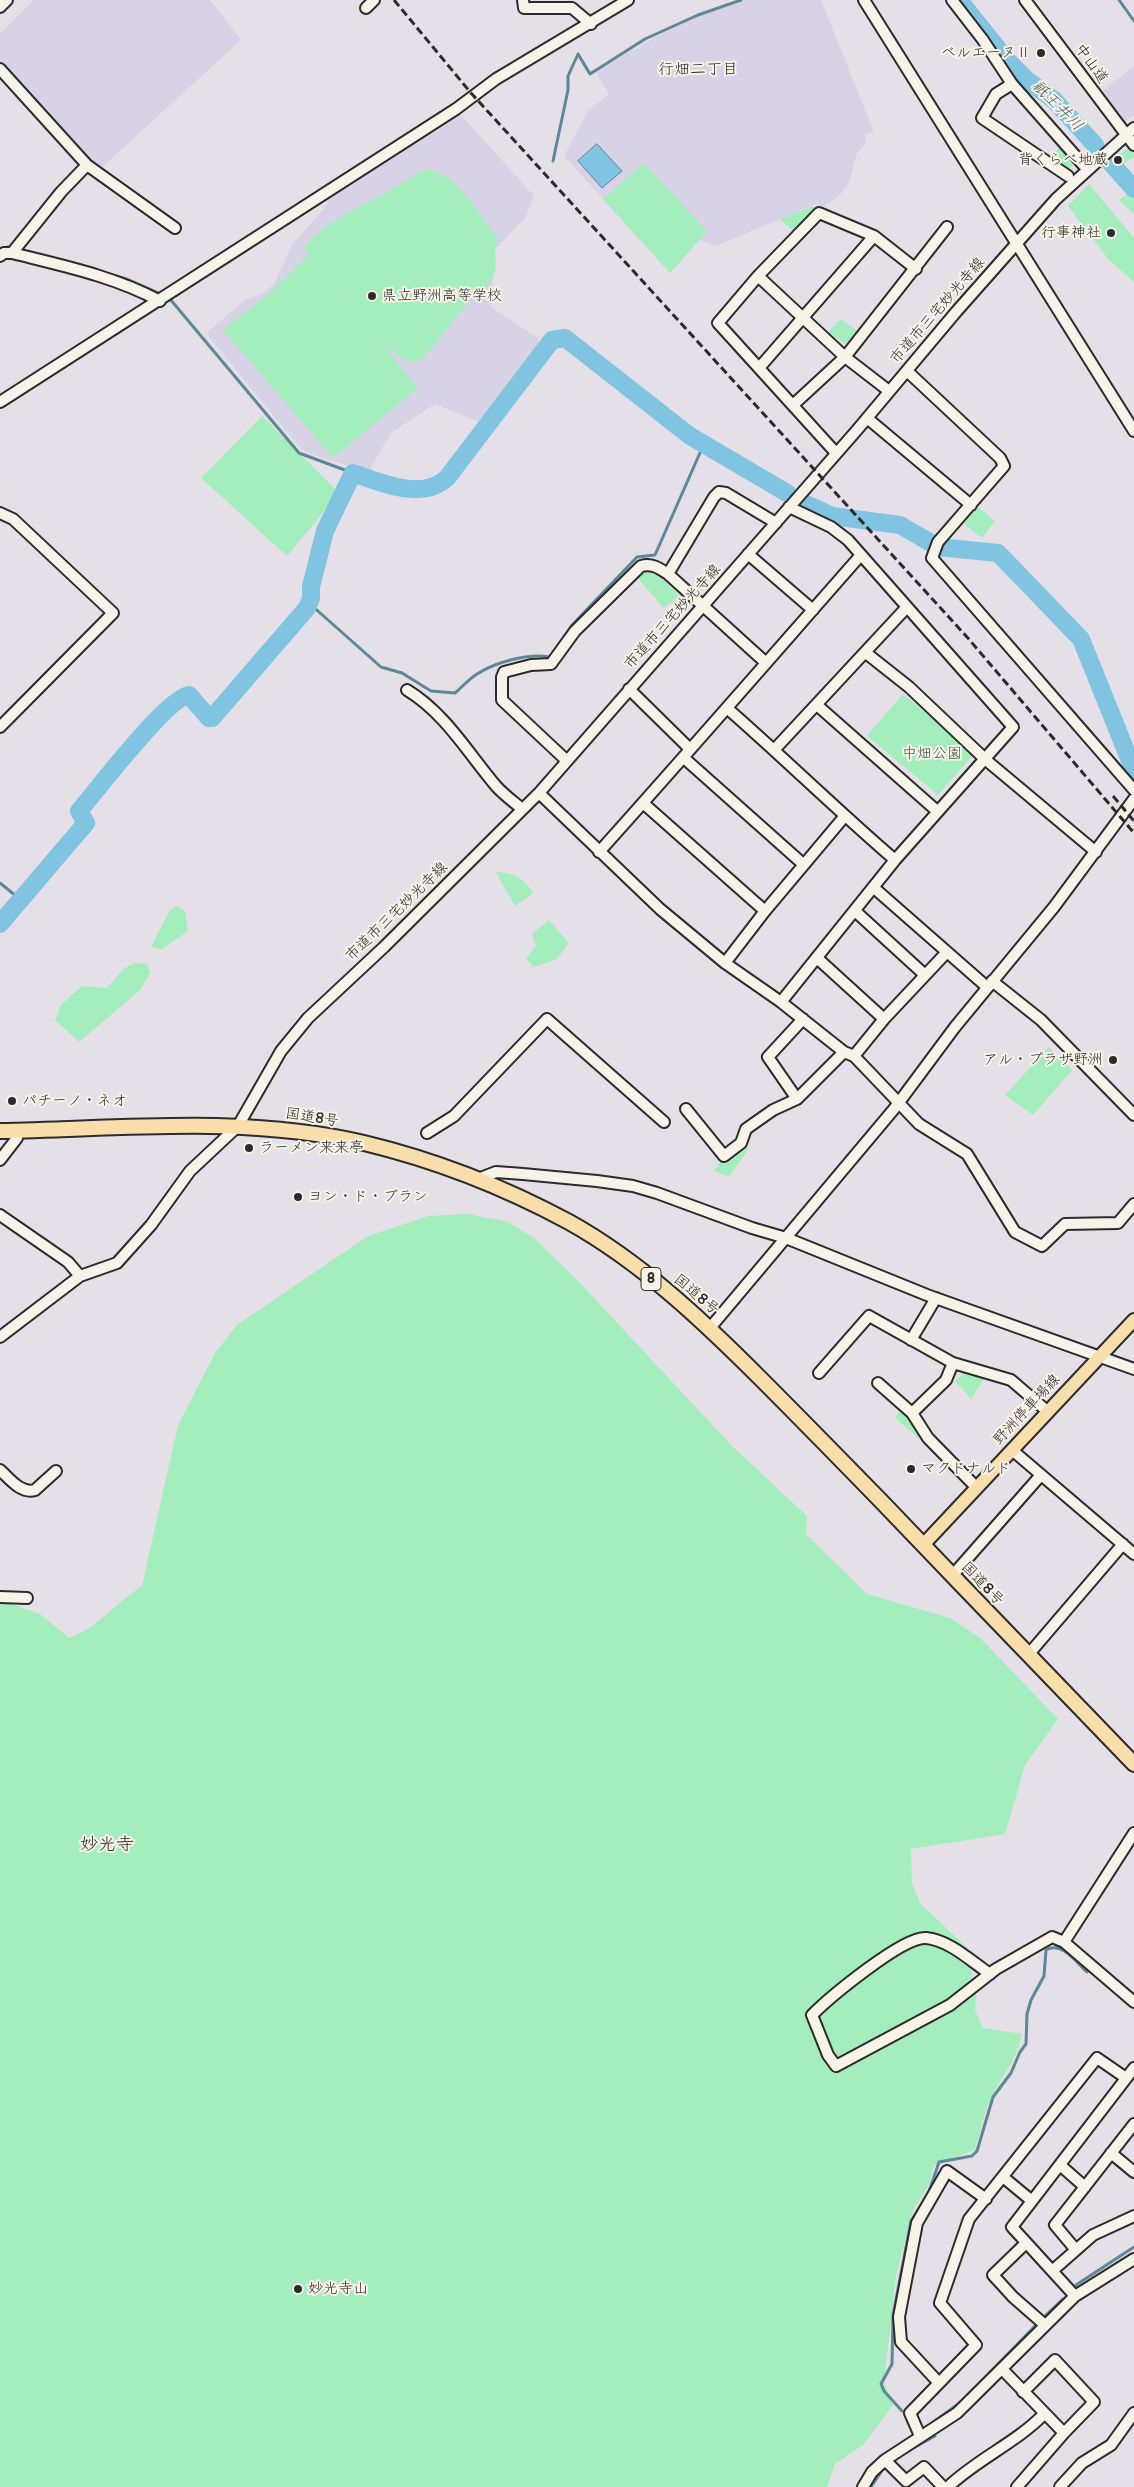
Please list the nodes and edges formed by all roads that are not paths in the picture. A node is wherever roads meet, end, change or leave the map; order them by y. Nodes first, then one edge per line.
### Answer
1 (7, 0) edge
2 (374, 0) edge
3 (523, 0) edge
4 (628, 0) edge
5 (864, 0) edge
6 (952, 0) edge
7 (1025, 0) edge
8 (0, 7) edge
9 (366, 8) dead end
10 (594, 21) junction
11 (0, 69) edge
12 (1012, 84) junction
13 (1130, 132) edge
14 (1134, 145) edge
15 (87, 164) junction
16 (1087, 169) junction
17 (1068, 176) dead end
18 (947, 227) dead end
19 (175, 228) dead end
20 (874, 236) junction
21 (1017, 242) junction
22 (12, 253) junction
23 (0, 256) edge
24 (916, 268) junction
25 (758, 276) junction
26 (160, 301) junction
27 (804, 318) junction
28 (845, 357) junction
29 (760, 368) junction
30 (907, 371) junction
31 (889, 391) junction
32 (0, 402) edge
33 (793, 405) junction
34 (867, 418) junction
35 (1134, 431) edge
36 (836, 453) junction
37 (970, 505) junction
38 (789, 507) junction
39 (0, 513) edge
40 (776, 523) junction
41 (748, 554) junction
42 (860, 556) junction
43 (668, 574) junction
44 (702, 607) junction
45 (907, 607) junction
46 (813, 610) junction
47 (866, 652) junction
48 (765, 662) junction
49 (629, 689) junction
50 (408, 690) dead end
51 (818, 706) junction
52 (728, 709) junction
53 (0, 727) edge
54 (690, 749) junction
55 (774, 750) junction
56 (684, 758) junction
57 (566, 760) junction
58 (986, 760) junction
59 (1134, 790) edge
60 (539, 793) junction
61 (1134, 799) edge
62 (643, 803) junction
63 (522, 809) junction
64 (937, 811) junction
65 (844, 817) junction
66 (599, 852) junction
67 (1096, 852) junction
68 (895, 860) junction
69 (803, 864) junction
70 (873, 887) junction
71 (855, 910) junction
72 (764, 912) junction
73 (947, 952) junction
74 (817, 958) junction
75 (725, 963) junction
76 (925, 975) junction
77 (990, 984) junction
78 (781, 1002) junction
79 (803, 1019) junction
80 (884, 1019) junction
81 (849, 1054) junction
82 (797, 1099) junction
83 (899, 1102) junction
84 (686, 1108) dead end
85 (1134, 1115) edge
86 (664, 1122) dead end
87 (238, 1126) junction
88 (0, 1131) edge
89 (18, 1131) junction
90 (427, 1133) dead end
91 (0, 1160) edge
92 (478, 1179) junction
93 (1134, 1204) edge
94 (0, 1215) edge
95 (786, 1238) junction
96 (80, 1276) junction
97 (936, 1298) junction
98 (1134, 1320) edge
99 (710, 1328) junction
100 (0, 1338) edge
101 (911, 1340) junction
102 (1099, 1356) junction
103 (953, 1363) junction
104 (1134, 1369) edge
105 (819, 1373) dead end
106 (878, 1383) dead end
107 (1047, 1411) junction
108 (912, 1413) junction
109 (1012, 1450) junction
110 (0, 1470) edge
111 (56, 1471) dead end
112 (1041, 1475) junction
113 (977, 1488) junction
114 (1123, 1544) junction
115 (923, 1545) junction
116 (1134, 1554) edge
117 (952, 1576) junction
118 (0, 1597) edge
119 (27, 1598) dead end
120 (1028, 1655) junction
121 (1134, 1764) edge
122 (1134, 1833) edge
123 (1064, 1942) junction
124 (990, 1974) junction
125 (1134, 2002) edge
126 (1134, 2068) edge
127 (1126, 2078) junction
128 (1134, 2124) edge
129 (1111, 2154) junction
130 (1060, 2165) junction
131 (1134, 2172) edge
132 (1003, 2177) junction
133 (1086, 2187) junction
134 (986, 2198) junction
135 (1032, 2201) junction
136 (1134, 2216) edge
137 (1026, 2243) junction
138 (1076, 2250) junction
139 (1134, 2259) edge
140 (1052, 2271) junction
141 (1075, 2296) junction
142 (1045, 2324) junction
143 (1002, 2369) junction
144 (939, 2383) junction
145 (1023, 2392) junction
146 (1134, 2413) edge
147 (1044, 2414) junction
148 (1064, 2434) junction
149 (920, 2436) junction
150 (885, 2460) junction
151 (863, 2487) edge
152 (943, 2487) edge
153 (948, 2487) edge
154 (1018, 2487) edge
155 (1060, 2487) edge

1 - 8 street
2 - 9 street
3 - 10 street
4 - 10 street
5 - 21 street
6 - 12 street
7 - 13 street, 中山道
10 - 26 street
11 - 15 street
12 - 16 street
12 - 17 street
13 - 14 street, 中山道
13 - 16 street, 市道市三宅妙光寺線
15 - 19 street
15 - 22 street
16 - 21 street, 市道市三宅妙光寺線
18 - 24 street
20 - 24 street
20 - 25 street
20 - 27 street
21 - 30 street, 市道市三宅妙光寺線
21 - 35 street
22 - 23 street
22 - 26 street
24 - 28 street
25 - 27 street
25 - 29 street
26 - 32 street
27 - 28 street
27 - 29 street
28 - 31 street
28 - 33 street
29 - 33 street
30 - 31 street, 市道市三宅妙光寺線
30 - 37 street
31 - 34 street, 市道市三宅妙光寺線
33 - 36 street
34 - 36 street, 市道市三宅妙光寺線
34 - 37 street
36 - 38 street, 市道市三宅妙光寺線
37 - 59 street
38 - 40 street, 市道市三宅妙光寺線
38 - 42 street
39 - 53 street
40 - 41 street, 市道市三宅妙光寺線
40 - 43 street
41 - 44 street, 市道市三宅妙光寺線
41 - 46 street
42 - 45 street
42 - 46 street
43 - 44 street
43 - 57 street
44 - 48 street
44 - 49 street, 市道市三宅妙光寺線
45 - 47 street
45 - 58 street
46 - 48 street
47 - 51 street
47 - 58 street
48 - 52 street
49 - 54 street
49 - 57 street, 市道市三宅妙光寺線
50 - 63 street
51 - 55 street
51 - 64 street
52 - 54 street
52 - 55 street
54 - 56 street
55 - 65 street
56 - 62 street
56 - 69 street
57 - 60 street, 市道市三宅妙光寺線
58 - 64 street
58 - 67 street
60 - 63 street, 市道市三宅妙光寺線
60 - 66 street
61 - 67 street
62 - 66 street
62 - 72 street
63 - 87 street, 市道市三宅妙光寺線
64 - 68 street
65 - 68 street
65 - 69 street
66 - 75 street
67 - 77 street
68 - 70 street
69 - 72 street
70 - 71 street
70 - 73 street
71 - 74 street
71 - 76 street
72 - 75 street
73 - 76 street
73 - 77 street
74 - 78 street
74 - 80 street
75 - 78 street
76 - 80 street
77 - 83 street
77 - 85 street
78 - 79 street
79 - 81 street
79 - 82 street
80 - 81 street
81 - 82 street
81 - 83 street
82 - 84 street
83 - 93 street
83 - 95 street
86 - 90 street
87 - 89 highway, 国道8号 / 8
87 - 92 highway, 国道8号 / 8
87 - 96 street, 市道市三宅妙光寺線
88 - 89 highway, 国道8号 / 8
89 - 91 street
92 - 95 street
92 - 99 highway, 国道8号 / 8
94 - 96 street
95 - 97 street
95 - 99 street
96 - 100 street, 市道市三宅妙光寺線
97 - 101 street
97 - 102 street
98 - 102 main road, 野洲停車場線
99 - 115 highway, 国道8号 / 8
101 - 103 street
101 - 105 street
102 - 104 street
102 - 107 main road, 野洲停車場線
103 - 107 street
103 - 108 street
106 - 108 street
107 - 109 main road, 野洲停車場線
108 - 113 street
109 - 112 street
109 - 113 main road, 野洲停車場線
110 - 111 street
112 - 114 street
112 - 117 street
113 - 115 main road, 野洲停車場線
114 - 116 street
114 - 120 street
115 - 117 highway, 国道8号 / 8
117 - 120 highway, 国道8号 / 8
118 - 119 street
120 - 121 highway, 国道8号 / 8
122 - 123 street
123 - 124 street
123 - 125 street
124 - 124 street
126 - 127 street
127 - 130 street
127 - 132 street
128 - 129 street
129 - 131 street
129 - 133 street
130 - 133 street
130 - 135 street
132 - 134 street
132 - 135 street
133 - 138 street
134 - 144 street
134 - 144 street
135 - 137 street
136 - 138 street
137 - 140 street
137 - 142 street
138 - 140 street
139 - 141 street
140 - 141 street
141 - 142 street
142 - 143 street
143 - 145 street
143 - 149 street
144 - 149 street
145 - 147 street
145 - 148 street
146 - 155 street
147 - 148 street
147 - 153 street
148 - 154 street
149 - 150 street
150 - 151 street
150 - 152 street

